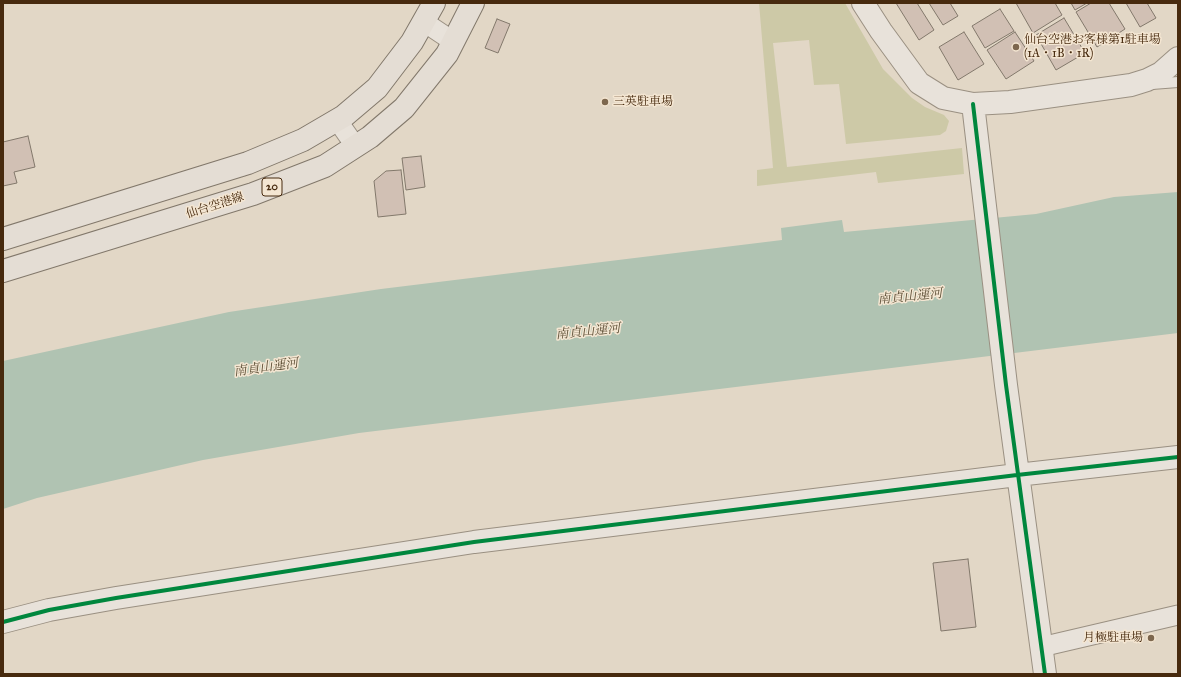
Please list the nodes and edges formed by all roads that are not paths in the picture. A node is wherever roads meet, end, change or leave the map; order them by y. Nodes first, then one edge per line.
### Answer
1 (473, 3) edge
2 (863, 3) edge
3 (429, 12) edge
4 (454, 42) junction
5 (1178, 58) edge
6 (1178, 82) edge
7 (1131, 85) junction
8 (973, 104) junction
9 (337, 120) junction
10 (356, 147) junction
11 (3, 239) edge
12 (3, 271) edge
13 (1178, 457) edge
14 (1018, 475) junction
15 (1178, 615) edge
16 (3, 622) edge
17 (1041, 647) junction
18 (1045, 674) edge

1 - 4 main road, 仙台空港線 / 20
2 - 8 street
3 - 4 street
3 - 9 main road
4 - 10 main road, 仙台空港線 / 20
5 - 7 street
6 - 7 lane
7 - 8 street
8 - 14 street
9 - 10 street
9 - 11 main road
10 - 12 main road, 仙台空港線 / 20
13 - 14 street
14 - 16 street
14 - 17 street
15 - 17 street
17 - 18 street

